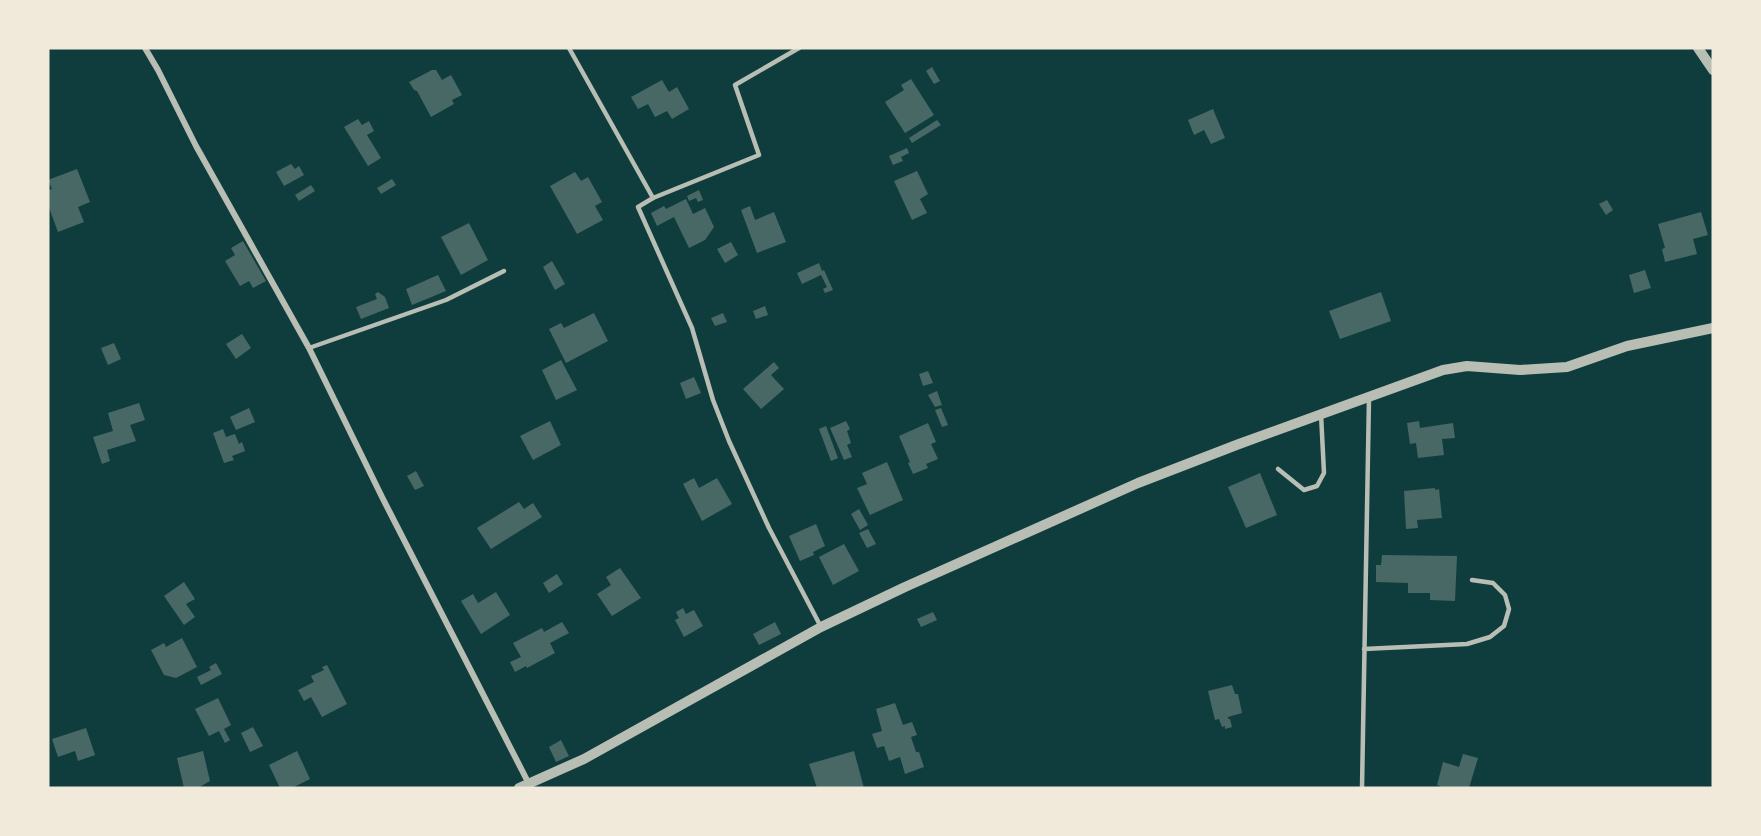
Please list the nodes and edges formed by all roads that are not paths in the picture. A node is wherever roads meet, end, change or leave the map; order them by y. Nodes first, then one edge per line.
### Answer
1 (145, 48) edge
2 (569, 48) edge
3 (799, 48) edge
4 (1698, 48) edge
5 (1713, 70) edge
6 (653, 198) junction
7 (504, 271) dead end
8 (1713, 328) edge
9 (309, 348) junction
10 (1369, 396) junction
11 (1321, 414) junction
12 (1278, 469) dead end
13 (1472, 580) dead end
14 (821, 627) junction
15 (1364, 649) junction
16 (524, 786) edge
17 (1362, 788) edge

1 - 9 street
2 - 6 lane
3 - 6 lane
4 - 5 street
6 - 14 lane
7 - 9 lane
8 - 10 street
9 - 16 street
10 - 11 street
10 - 15 lane
11 - 12 lane
11 - 14 street
13 - 15 lane
14 - 16 street
15 - 17 lane

